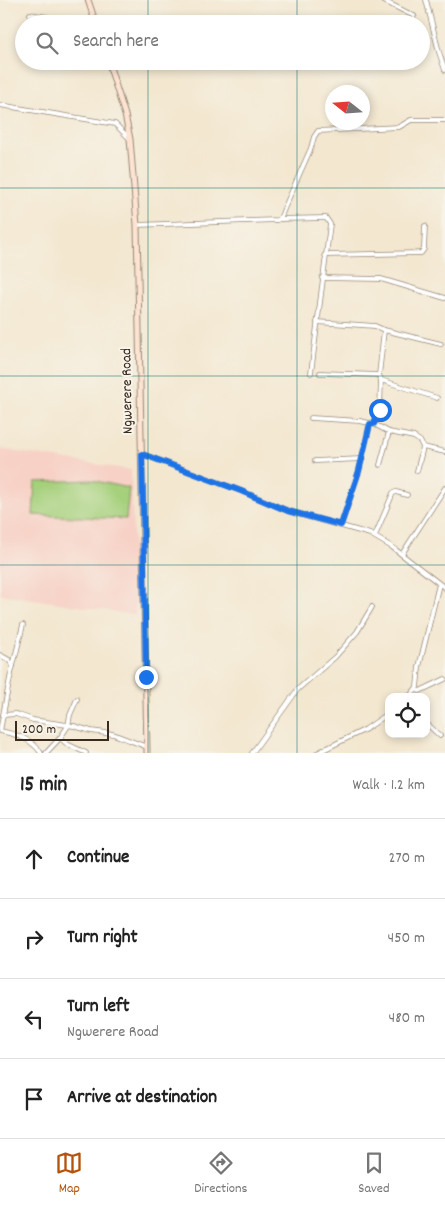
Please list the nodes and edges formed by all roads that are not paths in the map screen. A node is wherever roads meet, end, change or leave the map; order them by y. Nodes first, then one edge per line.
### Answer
1 (88, 0) edge
2 (382, 0) edge
3 (397, 0) edge
4 (426, 0) edge
5 (399, 8) junction
6 (30, 14) dead end
7 (36, 15) edge
8 (93, 15) edge
9 (412, 15) edge
10 (430, 15) edge
11 (430, 16) edge
12 (111, 70) edge
13 (445, 70) edge
14 (0, 105) edge
15 (445, 120) edge
16 (130, 140) junction
17 (280, 218) junction
18 (137, 225) junction
19 (425, 226) dead end
20 (325, 255) junction
21 (322, 278) junction
22 (445, 298) edge
23 (316, 322) junction
24 (384, 330) junction
25 (441, 344) dead end
26 (311, 373) dead end
27 (320, 373) dead end
28 (380, 377) junction
29 (437, 398) dead end
30 (310, 418) dead end
31 (372, 424) junction
32 (389, 432) junction
33 (423, 447) junction
34 (445, 452) edge
35 (142, 454) junction
36 (362, 459) junction
37 (314, 461) dead end
38 (380, 465) dead end
39 (417, 471) dead end
40 (445, 488) edge
41 (407, 495) dead end
42 (341, 525) junction
43 (375, 536) junction
44 (402, 554) junction
45 (439, 584) junction
46 (445, 588) edge
47 (372, 607) dead end
48 (23, 625) dead end
49 (0, 655) edge
50 (12, 666) junction
51 (445, 679) edge
52 (416, 690) junction
53 (413, 693) edge
54 (77, 699) dead end
55 (3, 715) junction
56 (385, 717) edge
57 (68, 726) junction
58 (430, 727) edge
59 (0, 731) edge
60 (440, 736) dead end
61 (60, 738) junction
62 (147, 750) edge
63 (41, 753) edge
64 (46, 753) edge
65 (86, 753) edge
66 (252, 753) edge
67 (317, 753) edge

1 - 8 main road
2 - 5 street
3 - 5 street
4 - 10 street
5 - 9 street
6 - 7 street
11 - 13 street
12 - 16 main road, Ngwerere Road
14 - 16 street
15 - 17 street
16 - 18 main road, Ngwerere Road
17 - 18 street
17 - 20 street
18 - 35 main road, Ngwerere Road
19 - 20 street
20 - 21 street
21 - 22 street
21 - 23 street
23 - 24 street
23 - 26 street
24 - 25 street
24 - 28 street
27 - 28 street
28 - 29 street
28 - 31 street
30 - 31 street
31 - 32 street
31 - 36 street
32 - 33 street
32 - 38 street
33 - 34 street
33 - 39 street
35 - 42 street
35 - 62 main road, Ngwerere Road
36 - 37 street
36 - 42 street
40 - 44 street
41 - 43 street
42 - 43 street
43 - 44 street
44 - 45 street
45 - 46 street
45 - 52 street
47 - 66 street
48 - 50 street
49 - 50 street
50 - 55 street
51 - 52 street
52 - 53 street
54 - 57 street
55 - 57 street
55 - 59 street
56 - 67 street
57 - 61 street
57 - 62 street
58 - 60 street
59 - 63 street
61 - 64 street
61 - 65 street

